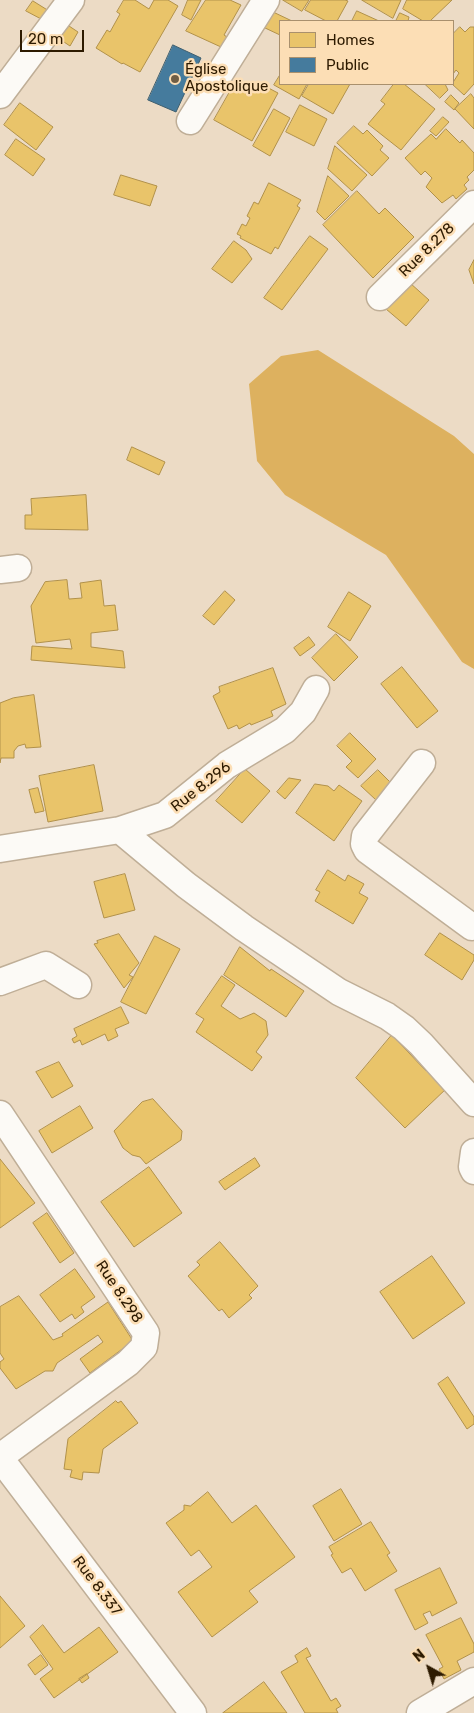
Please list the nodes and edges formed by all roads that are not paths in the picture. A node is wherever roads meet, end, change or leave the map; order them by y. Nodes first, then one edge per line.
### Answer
1 (71, 0) edge
2 (266, 0) edge
3 (0, 95) edge
4 (190, 121) dead end
5 (474, 204) edge
6 (380, 297) dead end
7 (316, 689) dead end
8 (422, 763) dead end
9 (120, 830) junction
10 (0, 849) edge
11 (473, 927) edge
12 (0, 982) edge
13 (78, 985) dead end
14 (474, 1103) edge
15 (0, 1114) edge
16 (474, 1152) edge
17 (474, 1171) edge
18 (3, 1469) edge
19 (474, 1681) edge
20 (193, 1713) edge
21 (420, 1713) edge

1 - 3 street
2 - 4 street
5 - 6 street, Rue 8.278
7 - 9 street, Rue 8.296
8 - 11 street
9 - 10 street, Rue 8.296
9 - 14 street
12 - 13 street
15 - 18 street, Rue 8.298
16 - 17 street
18 - 20 street, Rue 8.337
19 - 21 street

